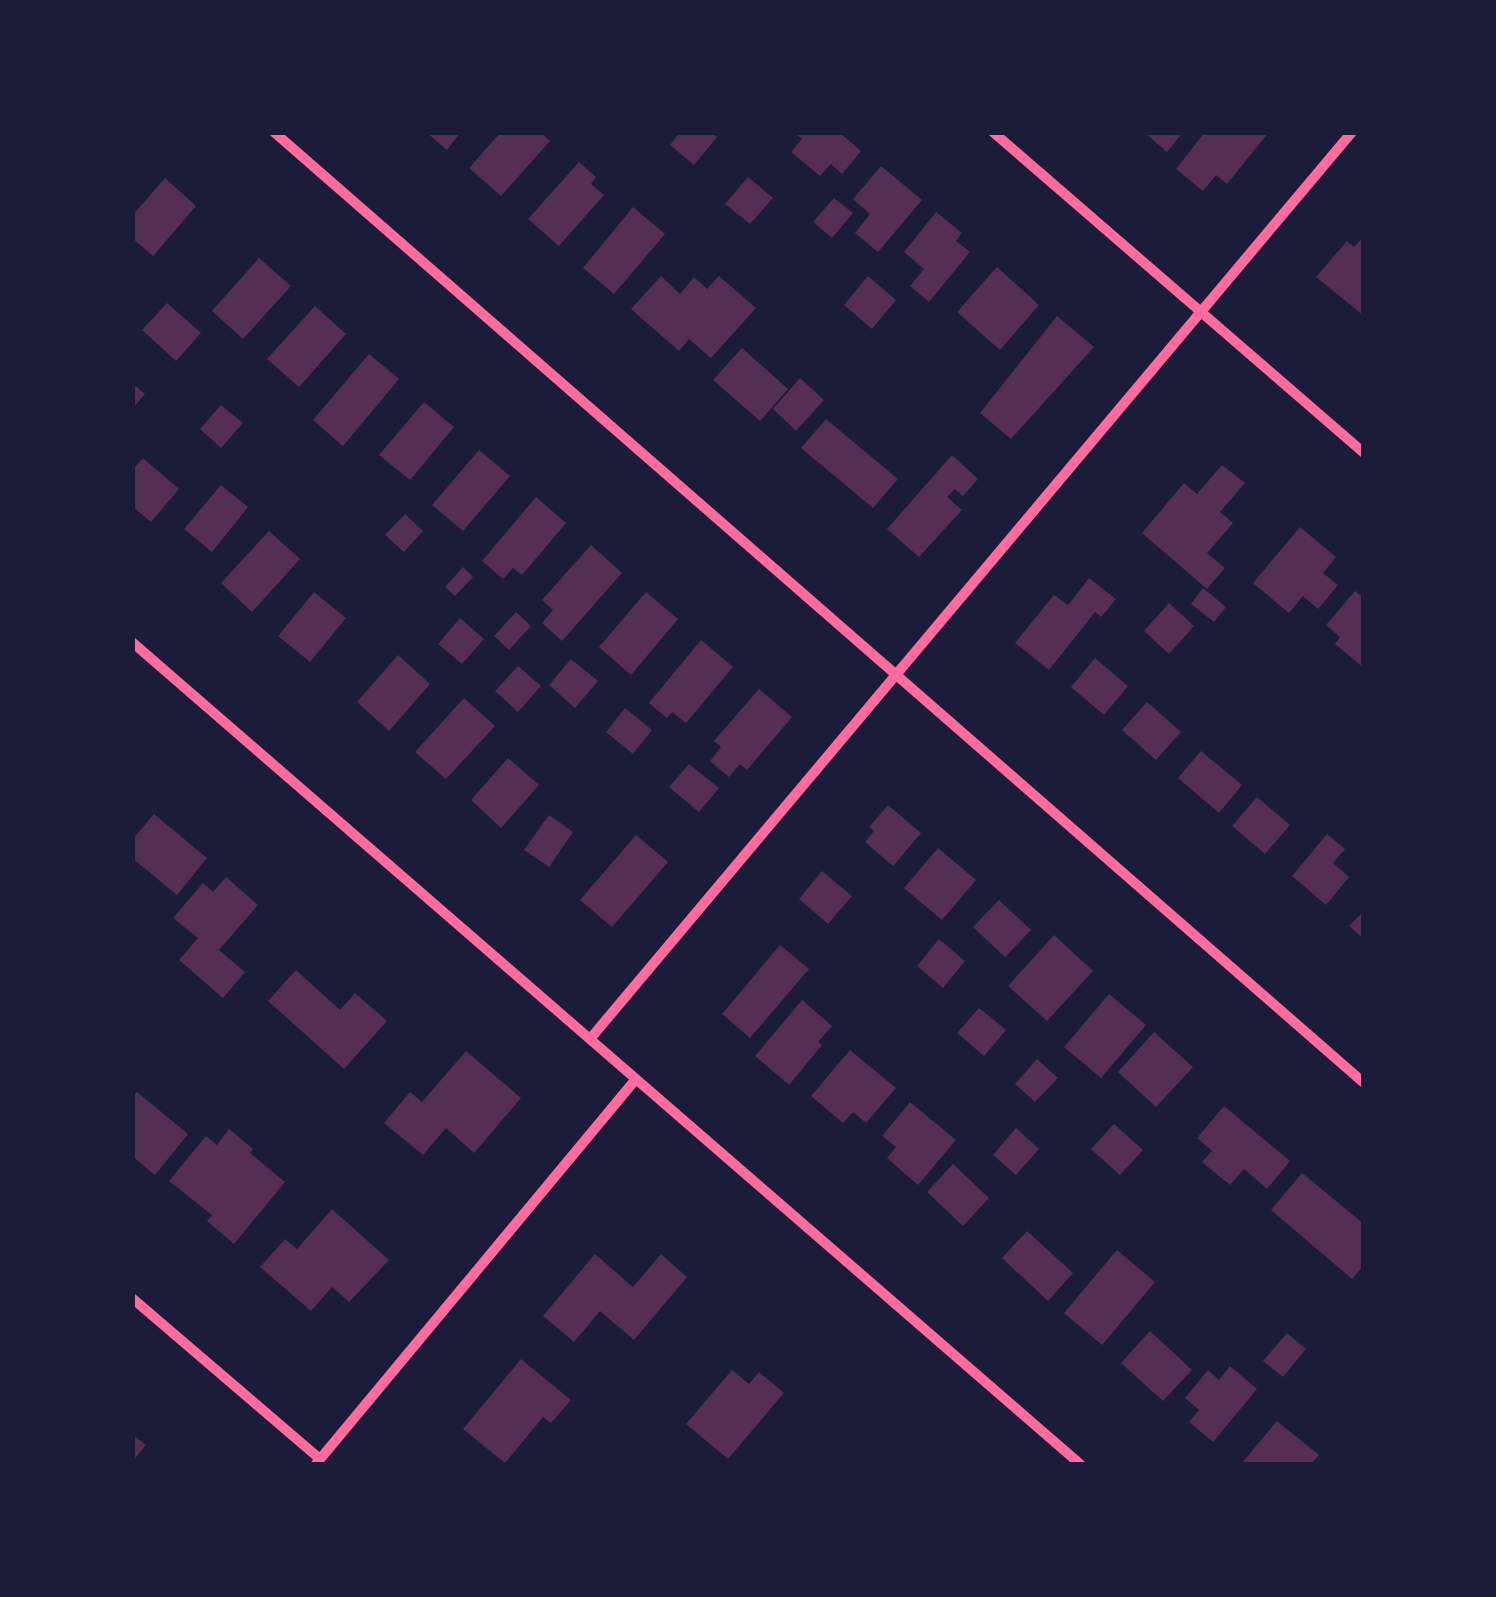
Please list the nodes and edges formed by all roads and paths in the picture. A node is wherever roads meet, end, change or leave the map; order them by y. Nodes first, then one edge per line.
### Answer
1 (274, 132) edge
2 (993, 132) edge
3 (1352, 132) edge
4 (1201, 312) junction
5 (1364, 453) edge
6 (132, 642) edge
7 (897, 674) junction
8 (590, 1038) junction
9 (636, 1079) junction
10 (1364, 1084) edge
11 (132, 1298) edge
12 (318, 1462) edge
13 (1080, 1464) edge

1 - 7 street
2 - 4 street
3 - 4 street
4 - 5 street
4 - 7 street
6 - 8 street
7 - 8 street
7 - 10 street
8 - 9 street
9 - 12 street
9 - 13 street
11 - 12 street

